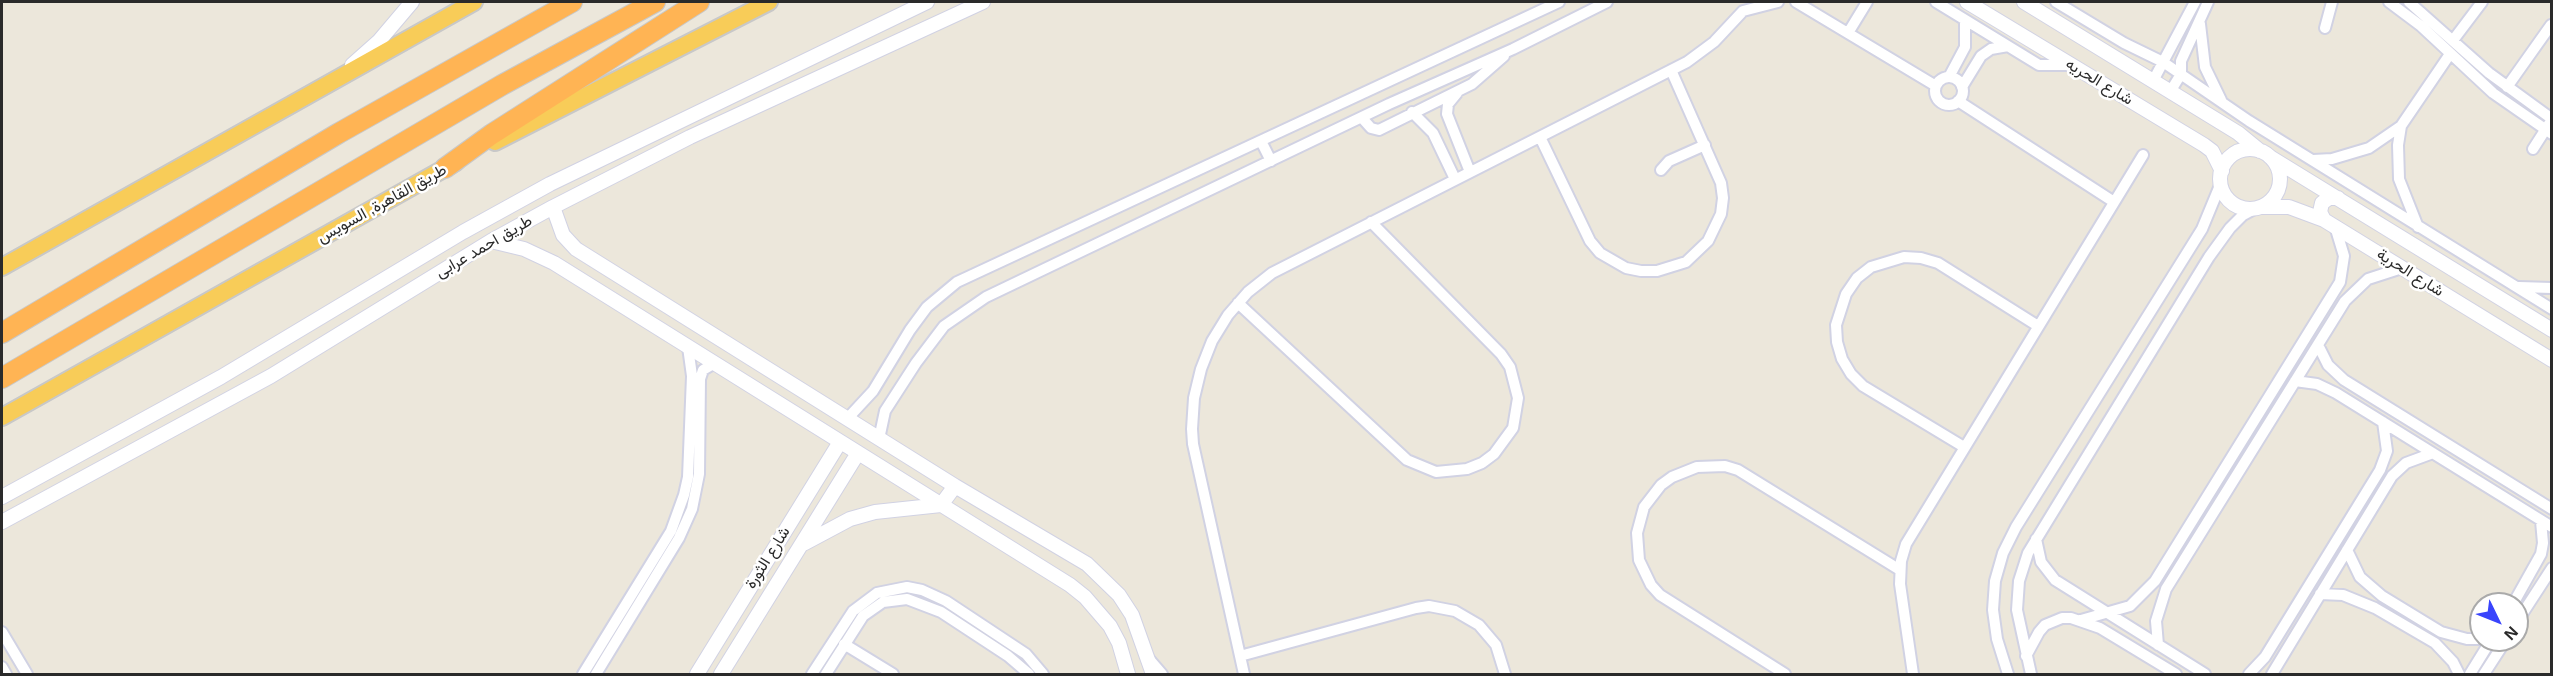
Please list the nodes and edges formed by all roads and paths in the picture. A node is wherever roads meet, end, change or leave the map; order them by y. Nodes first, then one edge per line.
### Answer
1 (412, 2) edge
2 (474, 2) edge
3 (572, 2) edge
4 (655, 2) edge
5 (699, 2) edge
6 (769, 2) edge
7 (927, 2) edge
8 (983, 2) edge
9 (1559, 2) edge
10 (1605, 2) edge
11 (1779, 2) edge
12 (1795, 2) edge
13 (1867, 2) edge
14 (1936, 2) edge
15 (1967, 2) edge
16 (2024, 2) edge
17 (2056, 2) edge
18 (2194, 2) edge
19 (2208, 2) edge
20 (2332, 2) edge
21 (2389, 2) edge
22 (2409, 2) edge
23 (2482, 2) edge
24 (1744, 6) edge
25 (1965, 20) junction
26 (2200, 23) junction
27 (2551, 25) edge
28 (2325, 27) dead end
29 (1848, 33) junction
30 (2454, 39) junction
31 (1965, 46) junction
32 (2008, 46) junction
33 (1513, 49) junction
34 (2450, 54) junction
35 (1981, 56) junction
36 (2163, 62) junction
37 (2069, 65) junction
38 (1671, 70) junction
39 (2181, 74) junction
40 (1949, 77) junction
41 (2153, 81) junction
42 (331, 82) junction
43 (1936, 86) junction
44 (1962, 87) junction
45 (2507, 87) junction
46 (2170, 92) junction
47 (1457, 93) junction
48 (728, 96) junction
49 (1958, 101) junction
50 (2225, 105) junction
51 (1412, 112) junction
52 (2203, 112) junction
53 (737, 116) junction
54 (1362, 118) junction
55 (1449, 124) junction
56 (2401, 126) junction
57 (2550, 126) edge
58 (1433, 133) junction
59 (2188, 135) junction
60 (1540, 137) junction
61 (1261, 141) junction
62 (1705, 146) junction
63 (2533, 149) dead end
64 (2265, 154) junction
65 (2143, 155) dead end
66 (2313, 160) junction
67 (1271, 162) junction
68 (445, 168) junction
69 (1661, 171) dead end
70 (1470, 172) junction
71 (2221, 177) junction
72 (1455, 179) junction
73 (2338, 198) junction
74 (2114, 202) junction
75 (553, 207) junction
76 (2259, 207) junction
77 (1371, 222) junction
78 (2330, 223) junction
79 (2418, 227) junction
80 (491, 241) junction
81 (2191, 246) junction
82 (2209, 257) junction
83 (2, 267) edge
84 (2402, 268) junction
85 (613, 273) junction
86 (2513, 285) junction
87 (2552, 288) edge
88 (602, 291) junction
89 (2489, 291) junction
90 (2333, 294) junction
91 (2345, 301) junction
92 (1238, 303) junction
93 (2552, 309) edge
94 (2476, 313) junction
95 (2038, 326) junction
96 (2552, 330) edge
97 (2, 333) edge
98 (2318, 345) junction
99 (2129, 346) junction
100 (688, 348) junction
101 (2147, 358) junction
102 (2552, 360) edge
103 (715, 363) junction
104 (887, 368) junction
105 (221, 377) junction
106 (2, 378) edge
107 (905, 379) junction
108 (2344, 380) junction
109 (2295, 381) junction
110 (2336, 393) junction
111 (232, 398) junction
112 (2, 417) edge
113 (847, 419) junction
114 (2255, 419) junction
115 (2383, 422) junction
116 (2267, 426) junction
117 (879, 439) junction
118 (840, 442) junction
119 (1964, 447) junction
120 (858, 453) junction
121 (2433, 453) junction
122 (2051, 472) junction
123 (2500, 477) junction
124 (2376, 478) junction
125 (2068, 483) junction
126 (2387, 484) junction
127 (954, 486) junction
128 (2492, 490) junction
129 (2, 497) edge
130 (941, 505) junction
131 (2552, 509) edge
132 (2541, 521) junction
133 (2, 522) edge
134 (2552, 527) edge
135 (2036, 539) junction
136 (803, 544) junction
137 (2347, 550) junction
138 (1900, 570) junction
139 (2534, 570) junction
140 (2548, 573) edge
141 (2149, 589) junction
142 (2520, 592) edge
143 (2320, 594) junction
144 (2382, 596) junction
145 (2162, 597) junction
146 (2529, 603) edge
147 (2375, 608) junction
148 (2107, 614) junction
149 (2081, 620) junction
150 (2, 632) edge
151 (2442, 632) junction
152 (2469, 639) edge
153 (2435, 643) junction
154 (844, 644) junction
155 (2158, 645) junction
156 (2484, 652) edge
157 (2498, 652) edge
158 (1240, 656) junction
159 (2026, 656) junction
160 (2265, 657) junction
161 (1149, 660) junction
162 (2277, 663) junction
163 (2, 667) edge
164 (6, 675) edge
165 (27, 675) edge
166 (583, 675) edge
167 (596, 675) edge
168 (697, 675) edge
169 (721, 675) edge
170 (812, 675) edge
171 (826, 675) edge
172 (893, 675) edge
173 (1029, 675) edge
174 (1043, 675) edge
175 (1128, 675) edge
176 (1153, 675) edge
177 (1162, 675) edge
178 (1244, 675) edge
179 (1505, 675) edge
180 (1785, 675) edge
181 (1913, 675) edge
182 (2008, 675) edge
183 (2031, 675) edge
184 (2176, 675) edge
185 (2205, 675) edge
186 (2249, 675) edge
187 (2271, 675) edge
188 (2459, 675) edge
189 (2470, 675) edge
190 (2484, 675) edge

1 - 42 street
2 - 42 highway
3 - 97 highway
4 - 106 highway
5 - 68 highway
6 - 68 highway, طريق القاهرة, السويس
7 - 48 street, طريق احمد عرابى
8 - 53 street, طريق احمد عرابى
9 - 61 street
10 - 33 street
11 - 24 street
12 - 29 street
13 - 29 street
14 - 25 street
15 - 37 street, شارع الحريه
16 - 41 street, شارع الحريه
17 - 36 street
18 - 36 street
19 - 26 street
20 - 28 street
21 - 34 street
22 - 30 street
23 - 30 street
24 - 38 street
25 - 31 street
25 - 32 street
26 - 39 street
26 - 50 street
27 - 45 street
29 - 43 street
30 - 45 street
31 - 35 street
31 - 40 street
32 - 35 street
32 - 37 street
33 - 47 street
33 - 54 street
34 - 56 street
34 - 57 street
35 - 44 street
36 - 39 street
36 - 41 street
37 - 59 street, شارع الحريه
38 - 60 street
38 - 62 street
39 - 46 street
39 - 50 street
40 - 43 street
40 - 44 street
41 - 46 street, شارع الحريه
42 - 83 highway
43 - 49 street
44 - 49 street
45 - 57 street
46 - 52 street, شارع الحريه
47 - 51 street
47 - 55 street
48 - 53 street
48 - 105 street, طريق احمد عرابى
49 - 74 street
50 - 66 street
51 - 54 street
51 - 58 street
52 - 59 street
52 - 64 street, شارع الحريه
53 - 75 street, طريق احمد عرابى
54 - 67 street
55 - 58 street
55 - 70 street
56 - 66 street
56 - 79 street
57 - 63 street
58 - 72 street
59 - 71 street, شارع الحريه
60 - 62 street
60 - 70 street
61 - 67 street
61 - 104 street
62 - 69 street
64 - 71 street
64 - 73 street, شارع الحرية
64 - 76 street
65 - 74 street
66 - 79 street
67 - 107 street
68 - 112 highway, طريق القاهرة, السويس
70 - 72 street
71 - 76 street
71 - 81 street
72 - 77 street
73 - 78 street
73 - 89 street, شارع الحرية
74 - 95 street
75 - 80 street, طريق احمد عرابى
75 - 85 street
76 - 78 street, شارع الحرية
76 - 82 street
77 - 92 street
77 - 92 street
78 - 84 street, شارع الحرية
78 - 90 street
79 - 86 street
80 - 88 street
80 - 111 street, طريق احمد عرابى
81 - 82 street
81 - 99 street
82 - 101 street
84 - 91 street
84 - 94 street, شارع الحرية
85 - 88 street
85 - 113 street
86 - 87 street
86 - 93 street
88 - 100 street
89 - 94 street
89 - 96 street, شارع الحرية
90 - 91 street
90 - 114 street
91 - 98 street
92 - 158 street
94 - 102 street, شارع الحرية
95 - 119 street
95 - 119 street
98 - 108 street
98 - 109 street
99 - 101 street
99 - 122 street
100 - 103 street
100 - 166 street
101 - 125 street
103 - 118 street
103 - 167 street
104 - 107 street
104 - 113 street
105 - 111 street
105 - 129 street, طريق احمد عرابى
107 - 117 street
108 - 110 street
108 - 123 street
109 - 110 street
109 - 116 street
110 - 115 street
111 - 133 street, طريق احمد عرابى
113 - 117 street
114 - 116 street
114 - 141 street
115 - 121 street
115 - 124 street
116 - 145 street
117 - 127 street
118 - 120 street
118 - 168 street, شارع الثورة
119 - 138 street
120 - 130 street
120 - 136 street, شارع الثورة
121 - 126 street
121 - 128 street
122 - 125 street
122 - 182 street
123 - 128 street
123 - 131 street
124 - 126 street
124 - 160 street
125 - 135 street
126 - 137 street
127 - 130 street
127 - 161 street
128 - 132 street
130 - 136 street
130 - 175 street
132 - 134 street
132 - 139 street
135 - 148 street
135 - 159 street
136 - 169 street, شارع الثورة
137 - 143 street
137 - 144 street
138 - 180 street
138 - 181 street
139 - 140 street
139 - 142 street
140 - 146 street
141 - 145 street
141 - 148 street
143 - 147 street
143 - 162 street
144 - 147 street
144 - 151 street
145 - 155 street
147 - 153 street
148 - 149 street
148 - 155 street
149 - 159 street
149 - 184 street
150 - 165 street
151 - 152 street
151 - 153 street
153 - 188 street
154 - 171 street
154 - 172 street
154 - 173 street
155 - 185 street
156 - 189 street
157 - 190 street
158 - 178 street
158 - 179 street
159 - 183 street
160 - 162 street
160 - 186 street
161 - 176 street
161 - 177 street
162 - 187 street
163 - 164 street
170 - 174 street

